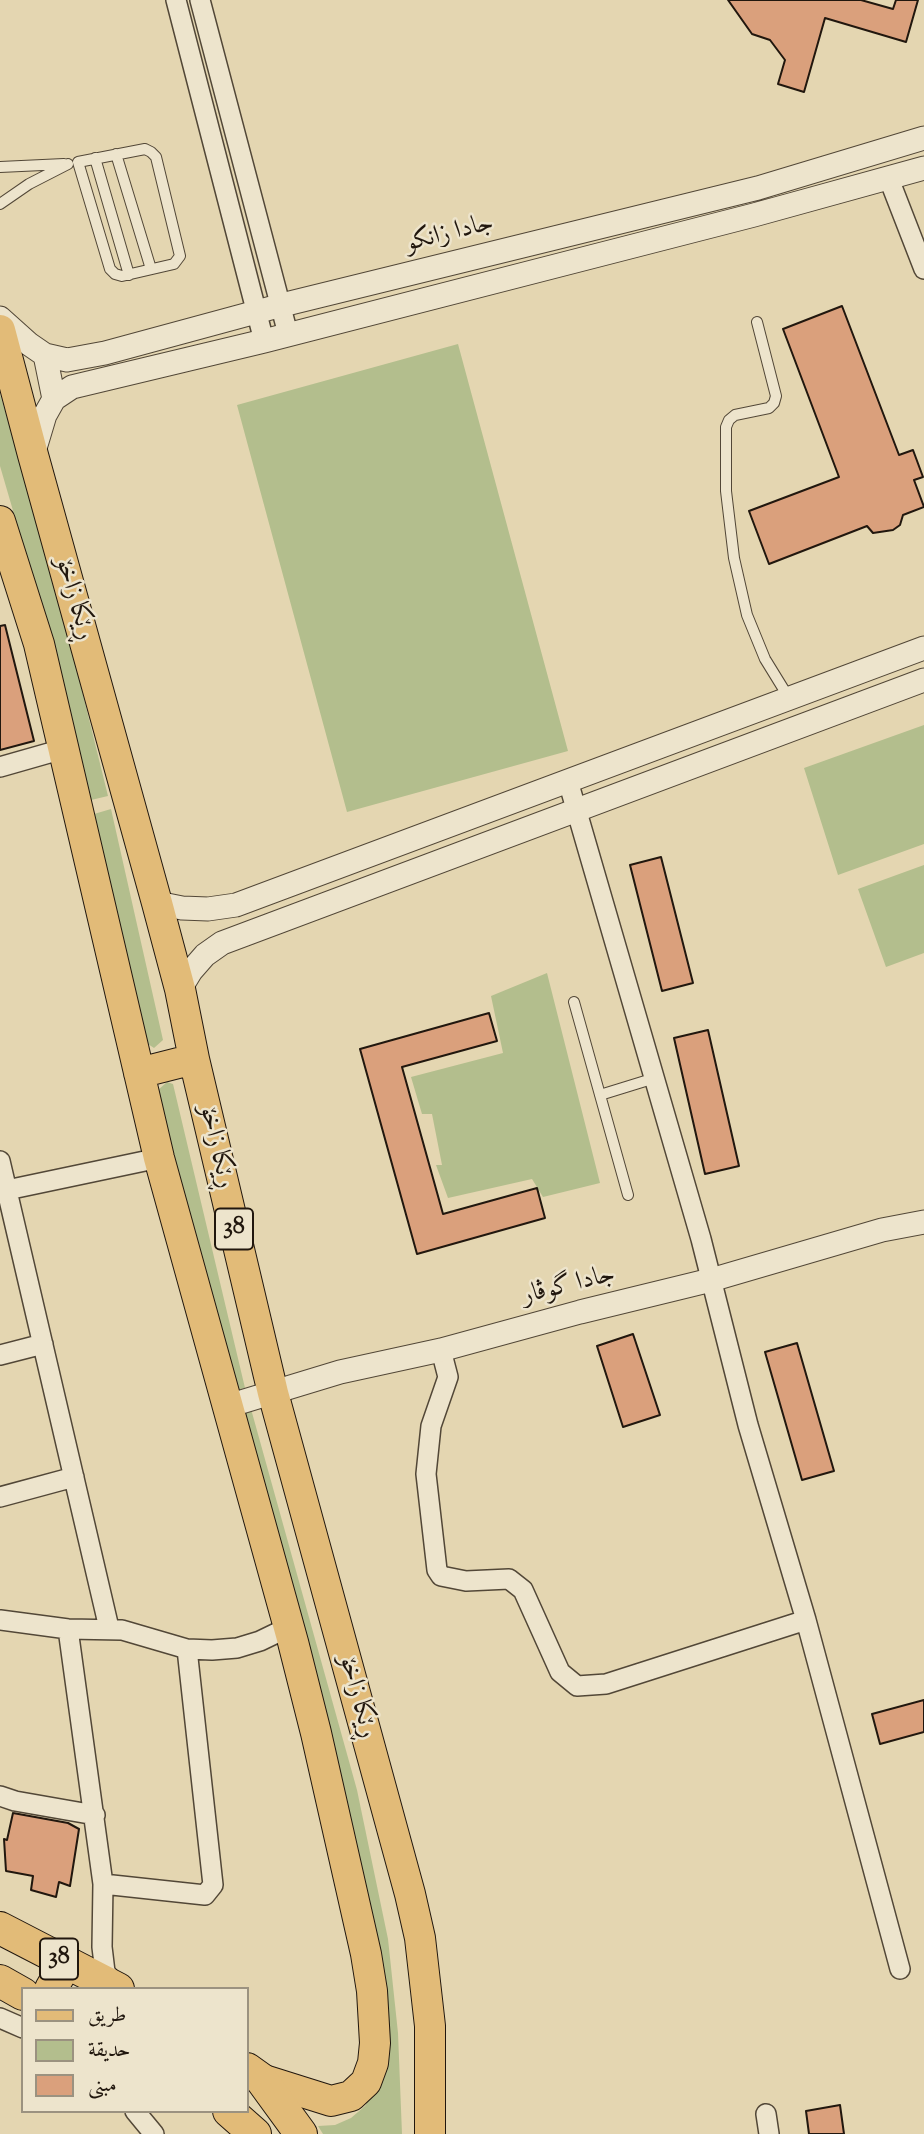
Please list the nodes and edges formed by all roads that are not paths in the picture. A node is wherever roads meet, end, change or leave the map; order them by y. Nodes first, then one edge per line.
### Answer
1 (176, 0) edge
2 (200, 0) edge
3 (924, 138) edge
4 (116, 154) junction
5 (95, 158) junction
6 (73, 163) junction
7 (0, 167) edge
8 (924, 168) edge
9 (889, 178) junction
10 (0, 204) edge
11 (151, 269) junction
12 (924, 269) edge
13 (129, 275) junction
14 (282, 305) junction
15 (257, 312) junction
16 (0, 318) edge
17 (757, 322) dead end
18 (0, 330) edge
19 (288, 334) junction
20 (264, 341) junction
21 (45, 355) junction
22 (54, 399) junction
23 (33, 455) junction
24 (0, 521) edge
25 (5, 552) edge
26 (924, 648) edge
27 (924, 680) edge
28 (789, 699) junction
29 (63, 749) junction
30 (0, 767) edge
31 (568, 781) junction
32 (577, 809) junction
33 (157, 903) junction
34 (236, 905) junction
35 (247, 932) junction
36 (180, 989) junction
37 (574, 1002) dead end
38 (194, 1059) junction
39 (139, 1073) junction
40 (655, 1078) junction
41 (600, 1095) junction
42 (159, 1157) junction
43 (0, 1161) edge
44 (7, 1190) junction
45 (628, 1195) dead end
46 (6, 1215) edge
47 (924, 1222) edge
48 (711, 1280) junction
49 (43, 1344) junction
50 (441, 1350) junction
51 (0, 1355) edge
52 (273, 1393) junction
53 (228, 1406) junction
54 (74, 1477) junction
55 (0, 1497) edge
56 (0, 1620) edge
57 (806, 1620) junction
58 (289, 1627) junction
59 (109, 1628) junction
60 (68, 1629) junction
61 (187, 1649) junction
62 (0, 1796) edge
63 (95, 1815) junction
64 (103, 1884) junction
65 (0, 1928) edge
66 (900, 1969) dead end
67 (58, 1976) edge
68 (0, 1981) edge
69 (109, 1987) edge
70 (116, 1987) edge
71 (21, 1993) edge
72 (0, 2018) edge
73 (21, 2027) edge
74 (254, 2074) edge
75 (137, 2113) edge
76 (231, 2113) edge
77 (766, 2114) dead end
78 (154, 2134) edge
79 (255, 2134) edge
80 (301, 2134) edge
81 (430, 2134) edge
82 (769, 2134) edge

1 - 15 street
2 - 14 street
3 - 14 street, جادا زانکو
4 - 5 lane
4 - 11 lane
4 - 11 lane
5 - 6 lane
5 - 13 lane
6 - 7 lane
6 - 10 lane
6 - 13 lane
8 - 9 street
9 - 12 street
9 - 19 street
11 - 13 lane
14 - 15 street, جادا زانکو
14 - 19 street
15 - 20 street
15 - 21 street, جادا زانکو
16 - 21 street
17 - 28 lane
18 - 23 main road, ڕێکا زاخۆ / 38
19 - 20 street
20 - 22 street
21 - 22 street
22 - 23 street
23 - 33 main road, ڕێکا زاخۆ / 38
24 - 25 main road, ڕێکا زاخۆ / 38
25 - 29 main road, ڕێکا زاخۆ / 38
26 - 28 street
27 - 32 street
28 - 31 street
29 - 30 street
29 - 39 main road, ڕێکا زاخۆ / 38
31 - 32 street
31 - 34 street
32 - 35 street
32 - 40 street
33 - 34 street
33 - 36 main road, ڕێکا زاخۆ / 38
34 - 35 street
35 - 36 street
36 - 38 main road, ڕێکا زاخۆ / 38
37 - 41 lane
38 - 39 main road
38 - 52 main road, ڕێکا زاخۆ / 38
39 - 42 main road, ڕێکا زاخۆ / 38
40 - 41 lane
40 - 48 street
41 - 45 lane
42 - 44 street
42 - 53 main road, ڕێکا زاخۆ / 38
43 - 44 street
44 - 46 street
46 - 49 street
47 - 48 street, جادا گوڤار
48 - 50 street, جادا گوڤار
48 - 57 street
49 - 51 street
49 - 54 street
50 - 52 street, جادا گوڤار
50 - 57 street
52 - 53 street, جادا گوڤار
52 - 81 main road, ڕێکا زاخۆ / 38
53 - 58 main road, ڕێکا زاخۆ / 38
54 - 55 street
54 - 59 street
56 - 60 street
57 - 66 street
58 - 61 street
58 - 74 main road, ڕێکا زاخۆ / 38
59 - 60 street
59 - 61 street
60 - 63 street
61 - 64 street
62 - 63 street
63 - 64 street
64 - 70 street
65 - 67 highway, 38
67 - 69 highway, 38
68 - 71 highway, 38
72 - 73 street
74 - 80 highway, ڕێکا زاخۆ / 38
75 - 78 street
76 - 79 highway
77 - 82 street

